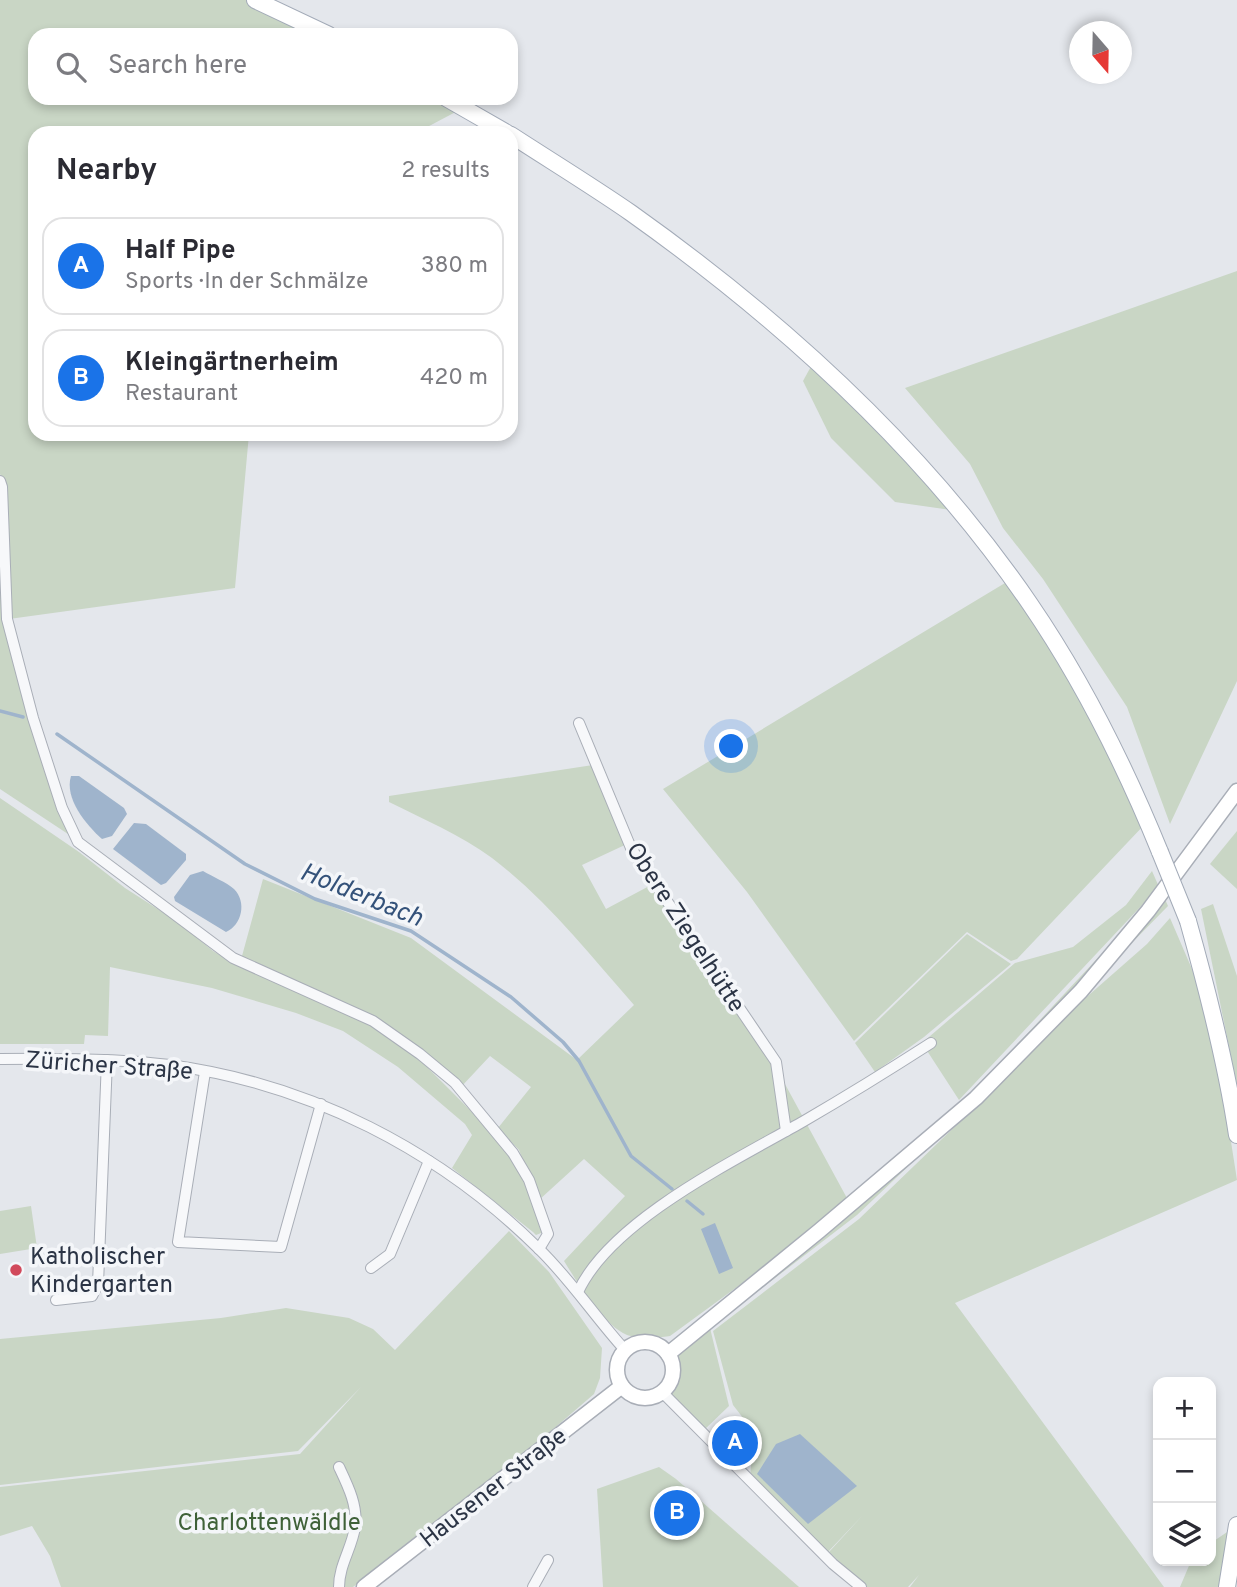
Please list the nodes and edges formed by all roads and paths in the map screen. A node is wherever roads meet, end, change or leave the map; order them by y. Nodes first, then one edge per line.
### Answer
1 (255, 0) edge
2 (314, 28) edge
3 (458, 105) edge
4 (495, 126) edge
5 (518, 140) edge
6 (0, 481) edge
7 (579, 723) dead end
8 (1237, 791) edge
9 (931, 1043) dead end
10 (0, 1059) edge
11 (107, 1060) junction
12 (205, 1072) junction
13 (321, 1104) junction
14 (786, 1131) junction
15 (1237, 1135) edge
16 (429, 1161) junction
17 (540, 1249) junction
18 (371, 1268) dead end
19 (578, 1292) junction
20 (56, 1300) dead end
21 (625, 1350) junction
22 (668, 1354) junction
23 (622, 1386) junction
24 (662, 1392) junction
25 (339, 1468) dead end
26 (1237, 1525) edge
27 (548, 1560) dead end
28 (339, 1587) edge
29 (364, 1587) edge
30 (533, 1587) edge
31 (861, 1587) edge
32 (1227, 1587) edge

1 - 2 main road
3 - 4 main road
5 - 15 main road, bridge
6 - 17 street
7 - 14 street, Obere Ziegelhütte
8 - 22 main road
9 - 14 street
10 - 11 street, Züricher Straße
11 - 12 street, Züricher Straße
11 - 20 street
12 - 13 street, Züricher Straße
12 - 13 street
13 - 16 street, Züricher Straße
14 - 19 street
16 - 17 street, Züricher Straße
16 - 18 street
17 - 19 street, Züricher Straße
19 - 21 street, Züricher Straße
21 - 22 main road
21 - 23 main road
22 - 24 main road
23 - 24 main road
23 - 29 main road, Hausener Straße
24 - 31 street
25 - 28 street
26 - 32 main road
27 - 30 street

